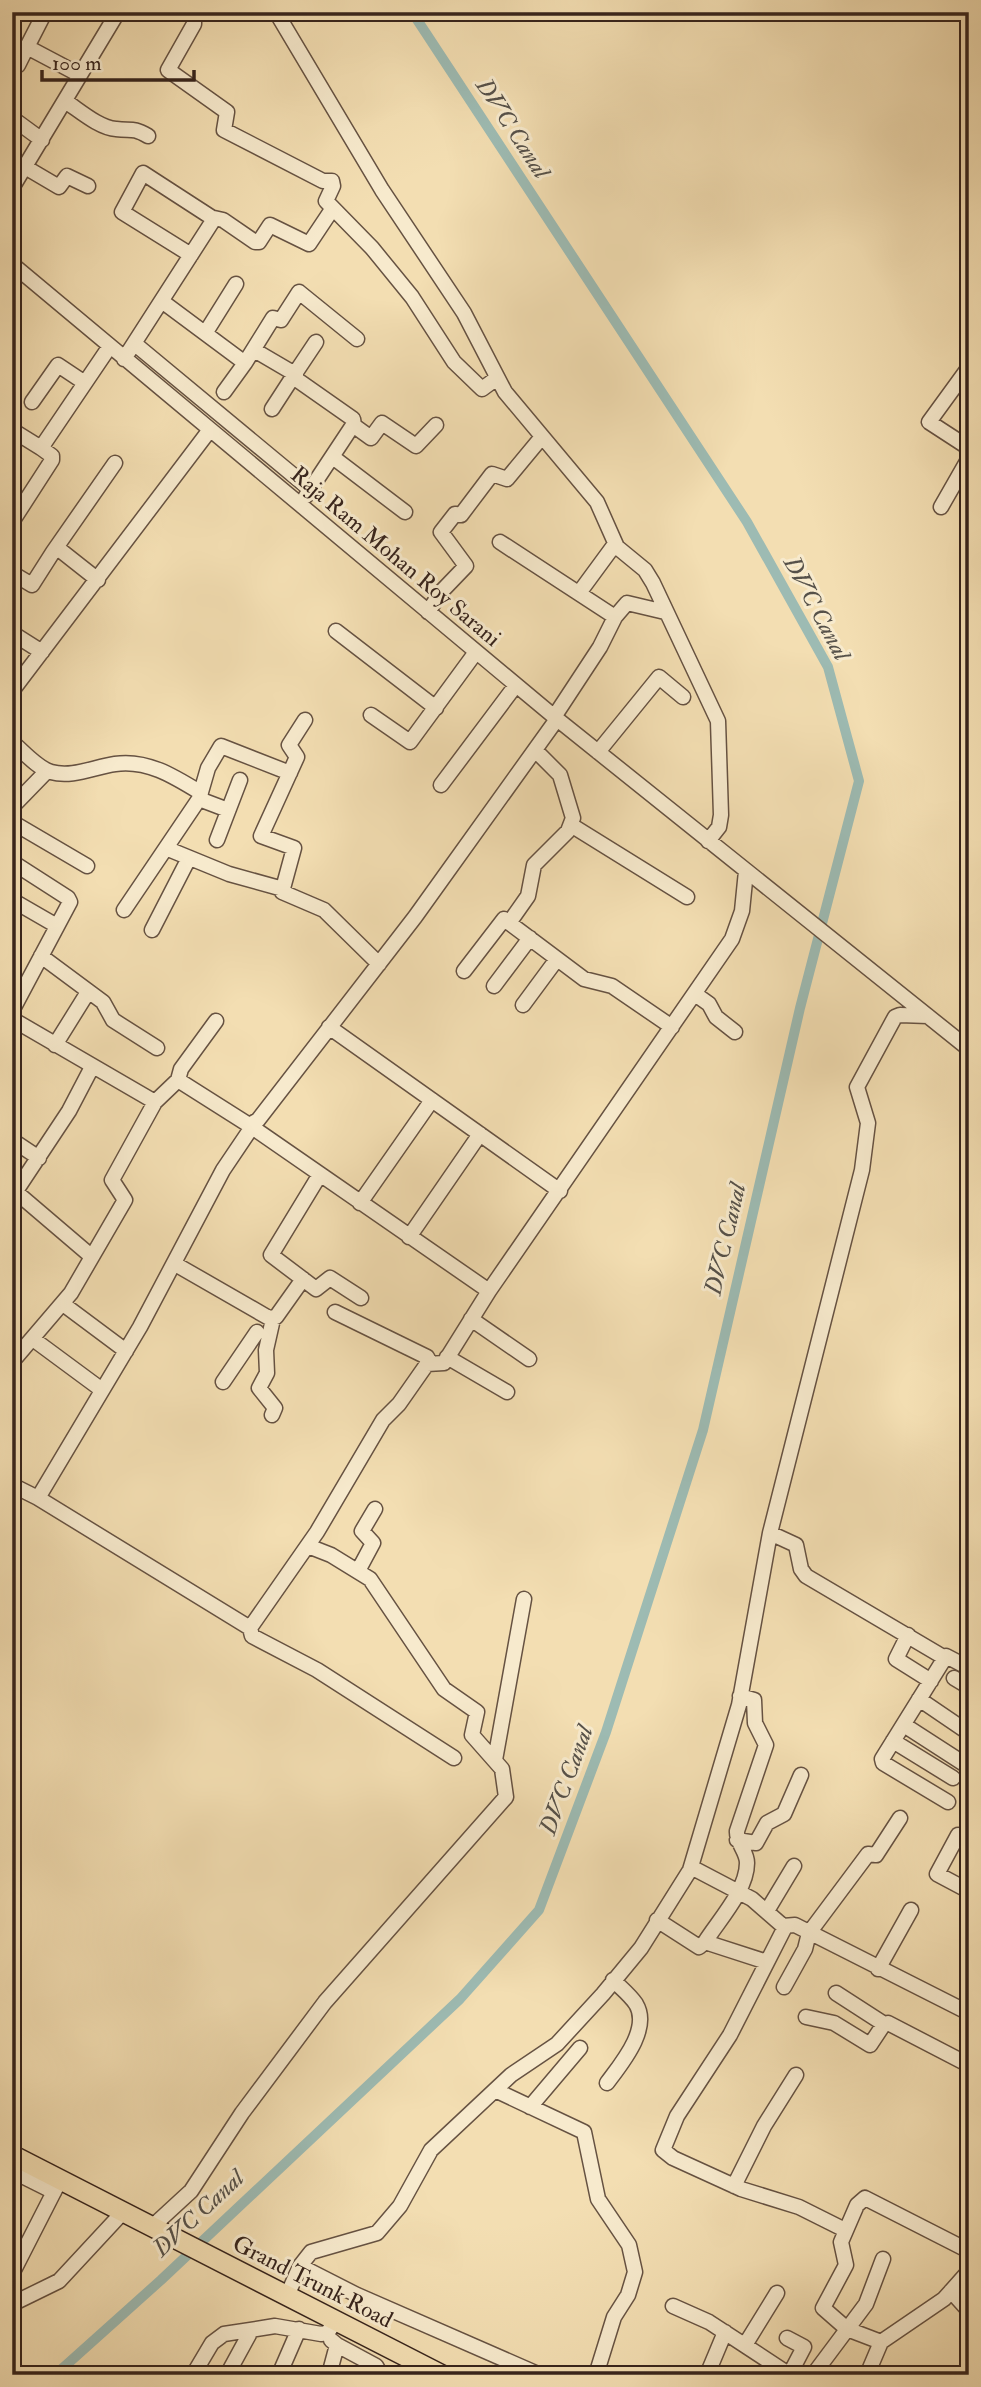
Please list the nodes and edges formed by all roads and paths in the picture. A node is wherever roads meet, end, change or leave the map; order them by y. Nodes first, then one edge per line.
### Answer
1 (45, 12) edge
2 (118, 12) edge
3 (188, 12) edge
4 (276, 12) edge
5 (27, 47) junction
6 (12, 65) edge
7 (80, 75) junction
8 (65, 101) junction
9 (12, 118) edge
10 (148, 136) dead end
11 (42, 140) junction
12 (25, 167) junction
13 (88, 186) dead end
14 (12, 188) edge
15 (333, 208) junction
16 (214, 218) junction
17 (191, 256) junction
18 (12, 264) edge
19 (236, 284) dead end
20 (163, 302) junction
21 (206, 332) junction
22 (357, 339) dead end
23 (316, 342) dead end
24 (135, 344) junction
25 (110, 346) junction
26 (254, 350) junction
27 (124, 359) junction
28 (245, 363) junction
29 (969, 368) edge
30 (295, 373) junction
31 (497, 379) junction
32 (85, 383) junction
33 (224, 392) dead end
34 (32, 402) dead end
35 (272, 409) dead end
36 (354, 425) junction
37 (436, 425) dead end
38 (12, 430) edge
39 (209, 431) junction
40 (541, 438) junction
41 (41, 448) junction
42 (969, 449) edge
43 (969, 457) edge
44 (334, 458) junction
45 (115, 463) dead end
46 (311, 490) junction
47 (299, 506) junction
48 (942, 507) dead end
49 (405, 512) dead end
50 (12, 522) edge
51 (500, 542) dead end
52 (615, 544) junction
53 (53, 552) junction
54 (12, 573) edge
55 (98, 580) junction
56 (579, 593) junction
57 (428, 612) junction
58 (665, 612) junction
59 (615, 617) junction
60 (336, 631) dead end
61 (12, 633) edge
62 (42, 652) junction
63 (476, 652) junction
64 (516, 685) junction
65 (12, 691) edge
66 (683, 697) dead end
67 (436, 708) junction
68 (370, 715) dead end
69 (556, 718) junction
70 (305, 720) dead end
71 (12, 742) edge
72 (536, 750) junction
73 (598, 752) junction
74 (47, 771) junction
75 (290, 773) junction
76 (240, 779) dead end
77 (441, 785) dead end
78 (200, 796) junction
79 (12, 807) edge
80 (228, 810) junction
81 (12, 822) edge
82 (571, 825) junction
83 (216, 840) dead end
84 (708, 841) junction
85 (168, 849) junction
86 (189, 858) junction
87 (12, 862) edge
88 (87, 866) dead end
89 (751, 874) junction
90 (283, 889) junction
91 (687, 897) dead end
92 (12, 900) edge
93 (124, 910) dead end
94 (509, 923) junction
95 (57, 926) junction
96 (152, 930) dead end
97 (530, 938) junction
98 (40, 956) junction
99 (557, 959) junction
100 (379, 964) junction
101 (464, 971) dead end
102 (494, 986) dead end
103 (88, 992) junction
104 (695, 994) junction
105 (523, 1005) dead end
106 (12, 1011) edge
107 (928, 1016) junction
108 (12, 1019) edge
109 (216, 1021) dead end
110 (329, 1027) junction
111 (672, 1027) junction
112 (735, 1032) dead end
113 (55, 1045) junction
114 (157, 1048) dead end
115 (969, 1049) edge
116 (92, 1067) junction
117 (178, 1080) junction
118 (432, 1100) junction
119 (155, 1102) junction
120 (251, 1126) junction
121 (480, 1134) junction
122 (12, 1140) edge
123 (39, 1157) junction
124 (319, 1176) junction
125 (560, 1191) junction
126 (14, 1195) edge
127 (360, 1203) junction
128 (408, 1237) junction
129 (91, 1256) junction
130 (176, 1264) junction
131 (303, 1279) junction
132 (489, 1292) junction
133 (361, 1298) dead end
134 (63, 1304) junction
135 (335, 1312) dead end
136 (273, 1319) junction
137 (471, 1319) junction
138 (257, 1332) dead end
139 (23, 1343) edge
140 (126, 1351) junction
141 (447, 1357) junction
142 (529, 1359) dead end
143 (12, 1362) edge
144 (430, 1363) junction
145 (223, 1382) dead end
146 (102, 1390) junction
147 (508, 1392) dead end
148 (272, 1415) dead end
149 (12, 1485) edge
150 (38, 1497) junction
151 (375, 1509) dead end
152 (771, 1532) junction
153 (308, 1546) junction
154 (358, 1571) junction
155 (524, 1599) dead end
156 (250, 1629) junction
157 (908, 1635) junction
158 (945, 1658) junction
159 (969, 1668) edge
160 (954, 1678) dead end
161 (931, 1681) junction
162 (969, 1686) edge
163 (740, 1696) junction
164 (919, 1699) junction
165 (904, 1725) junction
166 (969, 1733) edge
167 (893, 1741) junction
168 (454, 1758) dead end
169 (495, 1760) junction
170 (969, 1767) edge
171 (801, 1774) dead end
172 (953, 1778) dead end
173 (948, 1802) dead end
174 (900, 1818) dead end
175 (958, 1835) dead end
176 (737, 1840) junction
177 (794, 1866) dead end
178 (691, 1867) junction
179 (738, 1891) junction
180 (969, 1891) edge
181 (911, 1910) dead end
182 (767, 1911) junction
183 (657, 1920) junction
184 (785, 1927) junction
185 (809, 1933) junction
186 (705, 1942) junction
187 (767, 1962) junction
188 (878, 1969) junction
189 (613, 1980) junction
190 (784, 1987) dead end
191 (836, 1993) dead end
192 (969, 2013) edge
193 (806, 2017) dead end
194 (884, 2024) junction
195 (580, 2048) dead end
196 (969, 2065) edge
197 (796, 2076) dead end
198 (607, 2083) dead end
199 (495, 2090) junction
200 (530, 2107) junction
201 (13, 2170) edge
202 (57, 2186) junction
203 (734, 2186) junction
204 (124, 2211) junction
205 (156, 2227) junction
206 (845, 2230) junction
207 (969, 2250) edge
208 (883, 2259) dead end
209 (300, 2266) junction
210 (969, 2271) edge
211 (12, 2274) edge
212 (951, 2291) junction
213 (282, 2293) junction
214 (777, 2293) dead end
215 (12, 2304) edge
216 (673, 2306) dead end
217 (969, 2311) edge
218 (329, 2328) junction
219 (299, 2329) junction
220 (847, 2329) junction
221 (251, 2331) junction
222 (725, 2332) junction
223 (787, 2338) dead end
224 (881, 2342) junction
225 (337, 2345) junction
226 (745, 2345) junction
227 (194, 2375) edge
228 (227, 2375) edge
229 (279, 2375) edge
230 (329, 2375) edge
231 (381, 2375) edge
232 (442, 2375) edge
233 (540, 2375) edge
234 (596, 2375) edge
235 (707, 2375) edge
236 (793, 2375) edge
237 (803, 2375) edge
238 (813, 2375) edge
239 (867, 2375) edge

1 - 5 street
2 - 7 street
3 - 15 street
4 - 31 street
5 - 6 street
5 - 7 street
7 - 8 street
8 - 10 street
8 - 11 street
9 - 11 street
11 - 12 street
12 - 13 street
12 - 14 street
15 - 16 street
15 - 31 street
16 - 17 street
16 - 17 street
17 - 20 street
18 - 25 street, Raja Ram Mohan Roy Sarani
19 - 21 street
20 - 21 street
20 - 24 street
21 - 28 street
22 - 26 street
23 - 30 street
24 - 27 street
24 - 46 street
25 - 27 street, Raja Ram Mohan Roy Sarani
25 - 32 street
26 - 28 street
26 - 30 street
27 - 39 street, Raja Ram Mohan Roy Sarani
28 - 33 street
29 - 42 street
30 - 35 street
30 - 36 street
31 - 40 street
32 - 34 street
32 - 41 street
36 - 37 street
36 - 44 street
38 - 41 street
39 - 47 street, Raja Ram Mohan Roy Sarani
39 - 55 street
40 - 52 street
40 - 57 street
41 - 50 street
43 - 48 street
44 - 46 street
44 - 49 street
45 - 53 street
46 - 47 street
47 - 57 street, Raja Ram Mohan Roy Sarani
51 - 56 street
52 - 56 street
52 - 58 street
53 - 54 street
53 - 55 street
55 - 62 street
56 - 59 street
57 - 63 street, Raja Ram Mohan Roy Sarani
58 - 59 street
58 - 84 street
59 - 69 street
60 - 67 street
61 - 62 street
62 - 65 street
63 - 64 street, Raja Ram Mohan Roy Sarani
63 - 67 street
64 - 69 street, Raja Ram Mohan Roy Sarani
64 - 77 street
66 - 73 street
67 - 68 street
69 - 72 street
69 - 73 street, Raja Ram Mohan Roy Sarani
70 - 75 street
71 - 74 street
72 - 82 street
72 - 100 street
73 - 84 street, Raja Ram Mohan Roy Sarani
74 - 78 street
74 - 79 street
75 - 78 street
75 - 90 street
76 - 80 street
78 - 80 street
78 - 85 street
80 - 83 street
81 - 88 street
82 - 91 street
82 - 94 street
84 - 89 street, Raja Ram Mohan Roy Sarani
85 - 86 street
85 - 93 street
86 - 90 street
86 - 96 street
87 - 95 street
89 - 104 street
89 - 107 street, Raja Ram Mohan Roy Sarani
90 - 100 street
92 - 95 street
94 - 97 street
94 - 101 street
95 - 98 street
97 - 99 street
97 - 102 street
98 - 103 street
98 - 106 street
99 - 105 street
99 - 111 street
100 - 110 street
103 - 113 street
103 - 114 street
104 - 111 street
104 - 112 street
107 - 115 street, Raja Ram Mohan Roy Sarani
107 - 152 street
108 - 113 street
109 - 117 street
110 - 118 street
110 - 120 street
111 - 125 street
113 - 116 street
116 - 119 street
116 - 123 street
117 - 119 street
117 - 120 street
118 - 121 street
118 - 127 street
119 - 129 street
120 - 124 street
120 - 130 street
121 - 125 street
121 - 128 street
122 - 123 street
123 - 126 street
124 - 127 street
124 - 131 street
125 - 132 street
126 - 129 street
127 - 128 street
128 - 132 street
129 - 134 street
130 - 136 street
130 - 140 street
131 - 133 street
131 - 136 street
132 - 137 street
134 - 139 street
134 - 140 street
135 - 144 street
136 - 148 street
137 - 141 street
137 - 142 street
138 - 145 street
139 - 143 street
139 - 146 street
140 - 146 street
141 - 144 street
141 - 147 street
144 - 153 street
146 - 150 street
149 - 150 street
150 - 156 street
151 - 154 street
152 - 157 street
152 - 163 street
153 - 154 street
153 - 156 street
154 - 169 street
155 - 169 street
156 - 168 street
157 - 158 street
157 - 161 street
158 - 159 street
158 - 161 street
160 - 162 street
161 - 164 street
163 - 176 street
163 - 178 street
164 - 165 street
164 - 166 street
165 - 167 street
165 - 170 street
167 - 172 street
167 - 173 street
169 - 205 street
171 - 176 street
174 - 185 street
175 - 180 street
176 - 179 street
177 - 182 street
178 - 179 street
178 - 183 street
179 - 182 street
179 - 186 street
181 - 188 street
182 - 184 street
183 - 186 street
183 - 189 street
184 - 185 street
184 - 187 street
185 - 188 street
185 - 190 street
186 - 187 street
187 - 203 street
188 - 192 street
189 - 198 street
189 - 199 street
191 - 194 street
193 - 194 street
194 - 196 street
195 - 200 street
197 - 203 street
199 - 200 street
199 - 209 street
200 - 234 street
201 - 202 main road, Grand Trunk Road
202 - 204 main road, Grand Trunk Road
202 - 211 street
203 - 206 street
204 - 205 main road, Grand Trunk Road
204 - 215 street
205 - 213 main road, Grand Trunk Road
206 - 207 street
206 - 220 street
208 - 220 street
209 - 213 street
209 - 233 street
210 - 212 street
212 - 217 street
212 - 224 street
213 - 218 main road, Grand Trunk Road
214 - 226 street
216 - 222 street
218 - 219 street
218 - 225 street
218 - 232 main road, Grand Trunk Road
219 - 221 street
219 - 229 street
220 - 224 street
220 - 238 street
221 - 227 street
221 - 228 street
222 - 226 street
222 - 235 street
223 - 236 street
224 - 239 street
225 - 230 street
225 - 231 street
226 - 236 street
236 - 237 street

